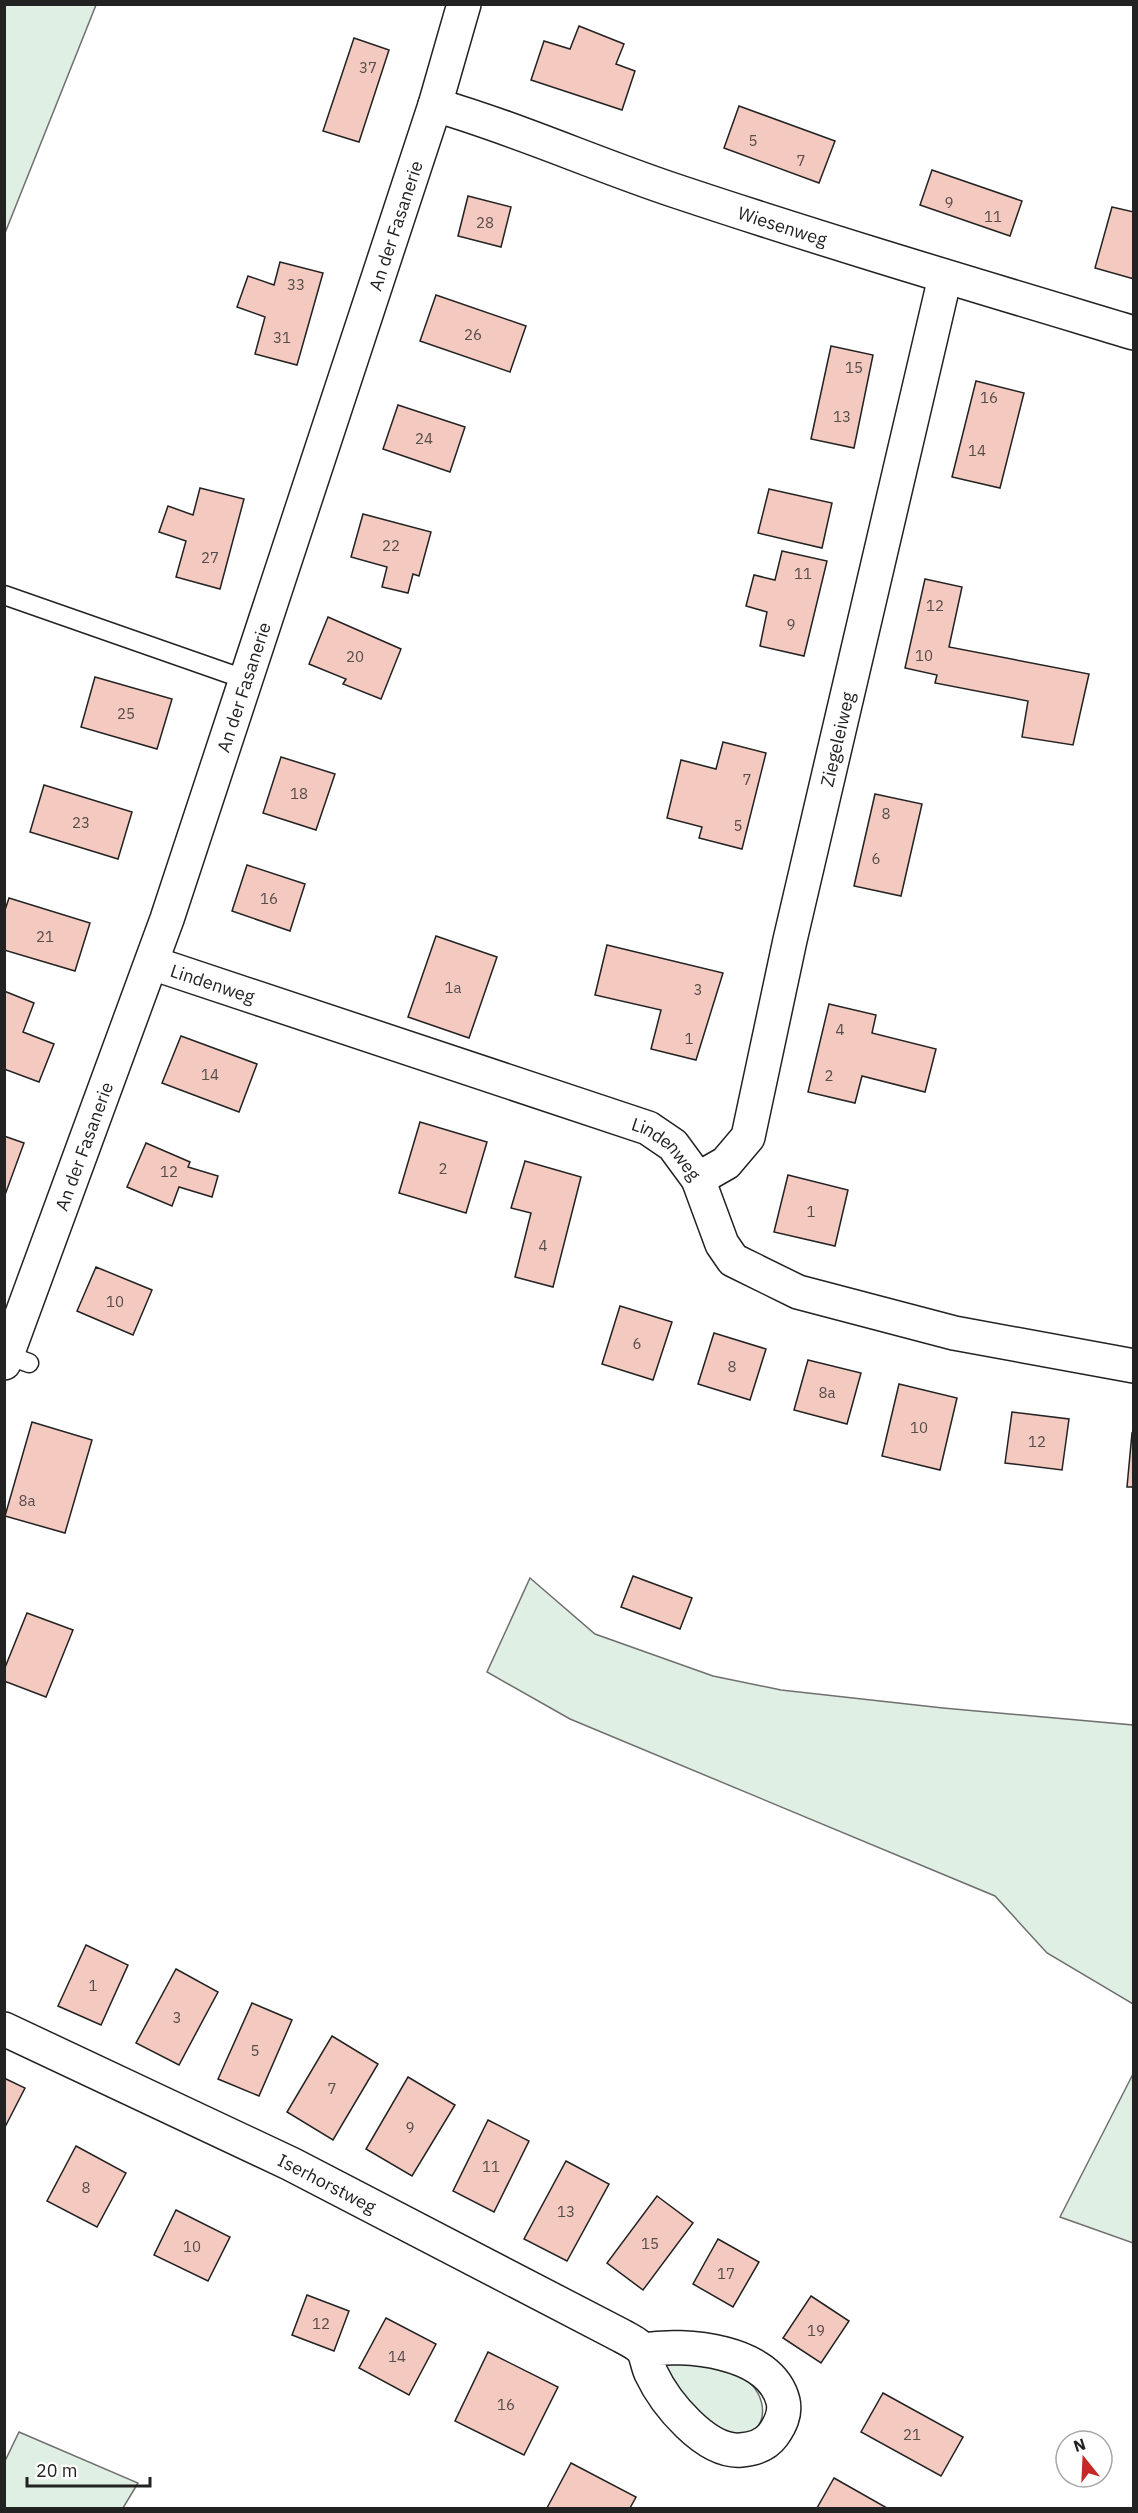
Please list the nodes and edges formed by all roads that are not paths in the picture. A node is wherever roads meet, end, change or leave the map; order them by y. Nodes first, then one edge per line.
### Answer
1 (464, 4) edge
2 (435, 105) junction
3 (945, 277) junction
4 (1134, 333) edge
5 (4, 595) edge
6 (247, 680) junction
7 (152, 963) junction
8 (698, 1179) junction
9 (13, 1360) edge
10 (1134, 1366) edge
11 (4, 2028) edge
12 (643, 2350) dead end

1 - 2 street, An der Fasanerie
2 - 3 street, Wiesenweg
2 - 6 street, An der Fasanerie
3 - 4 street, Wiesenweg
3 - 8 street, Ziegeleiweg
5 - 6 lane
6 - 7 street, An der Fasanerie
7 - 8 street, Lindenweg
7 - 9 street, An der Fasanerie
8 - 10 street, Lindenweg
11 - 12 street, Iserhorstweg

